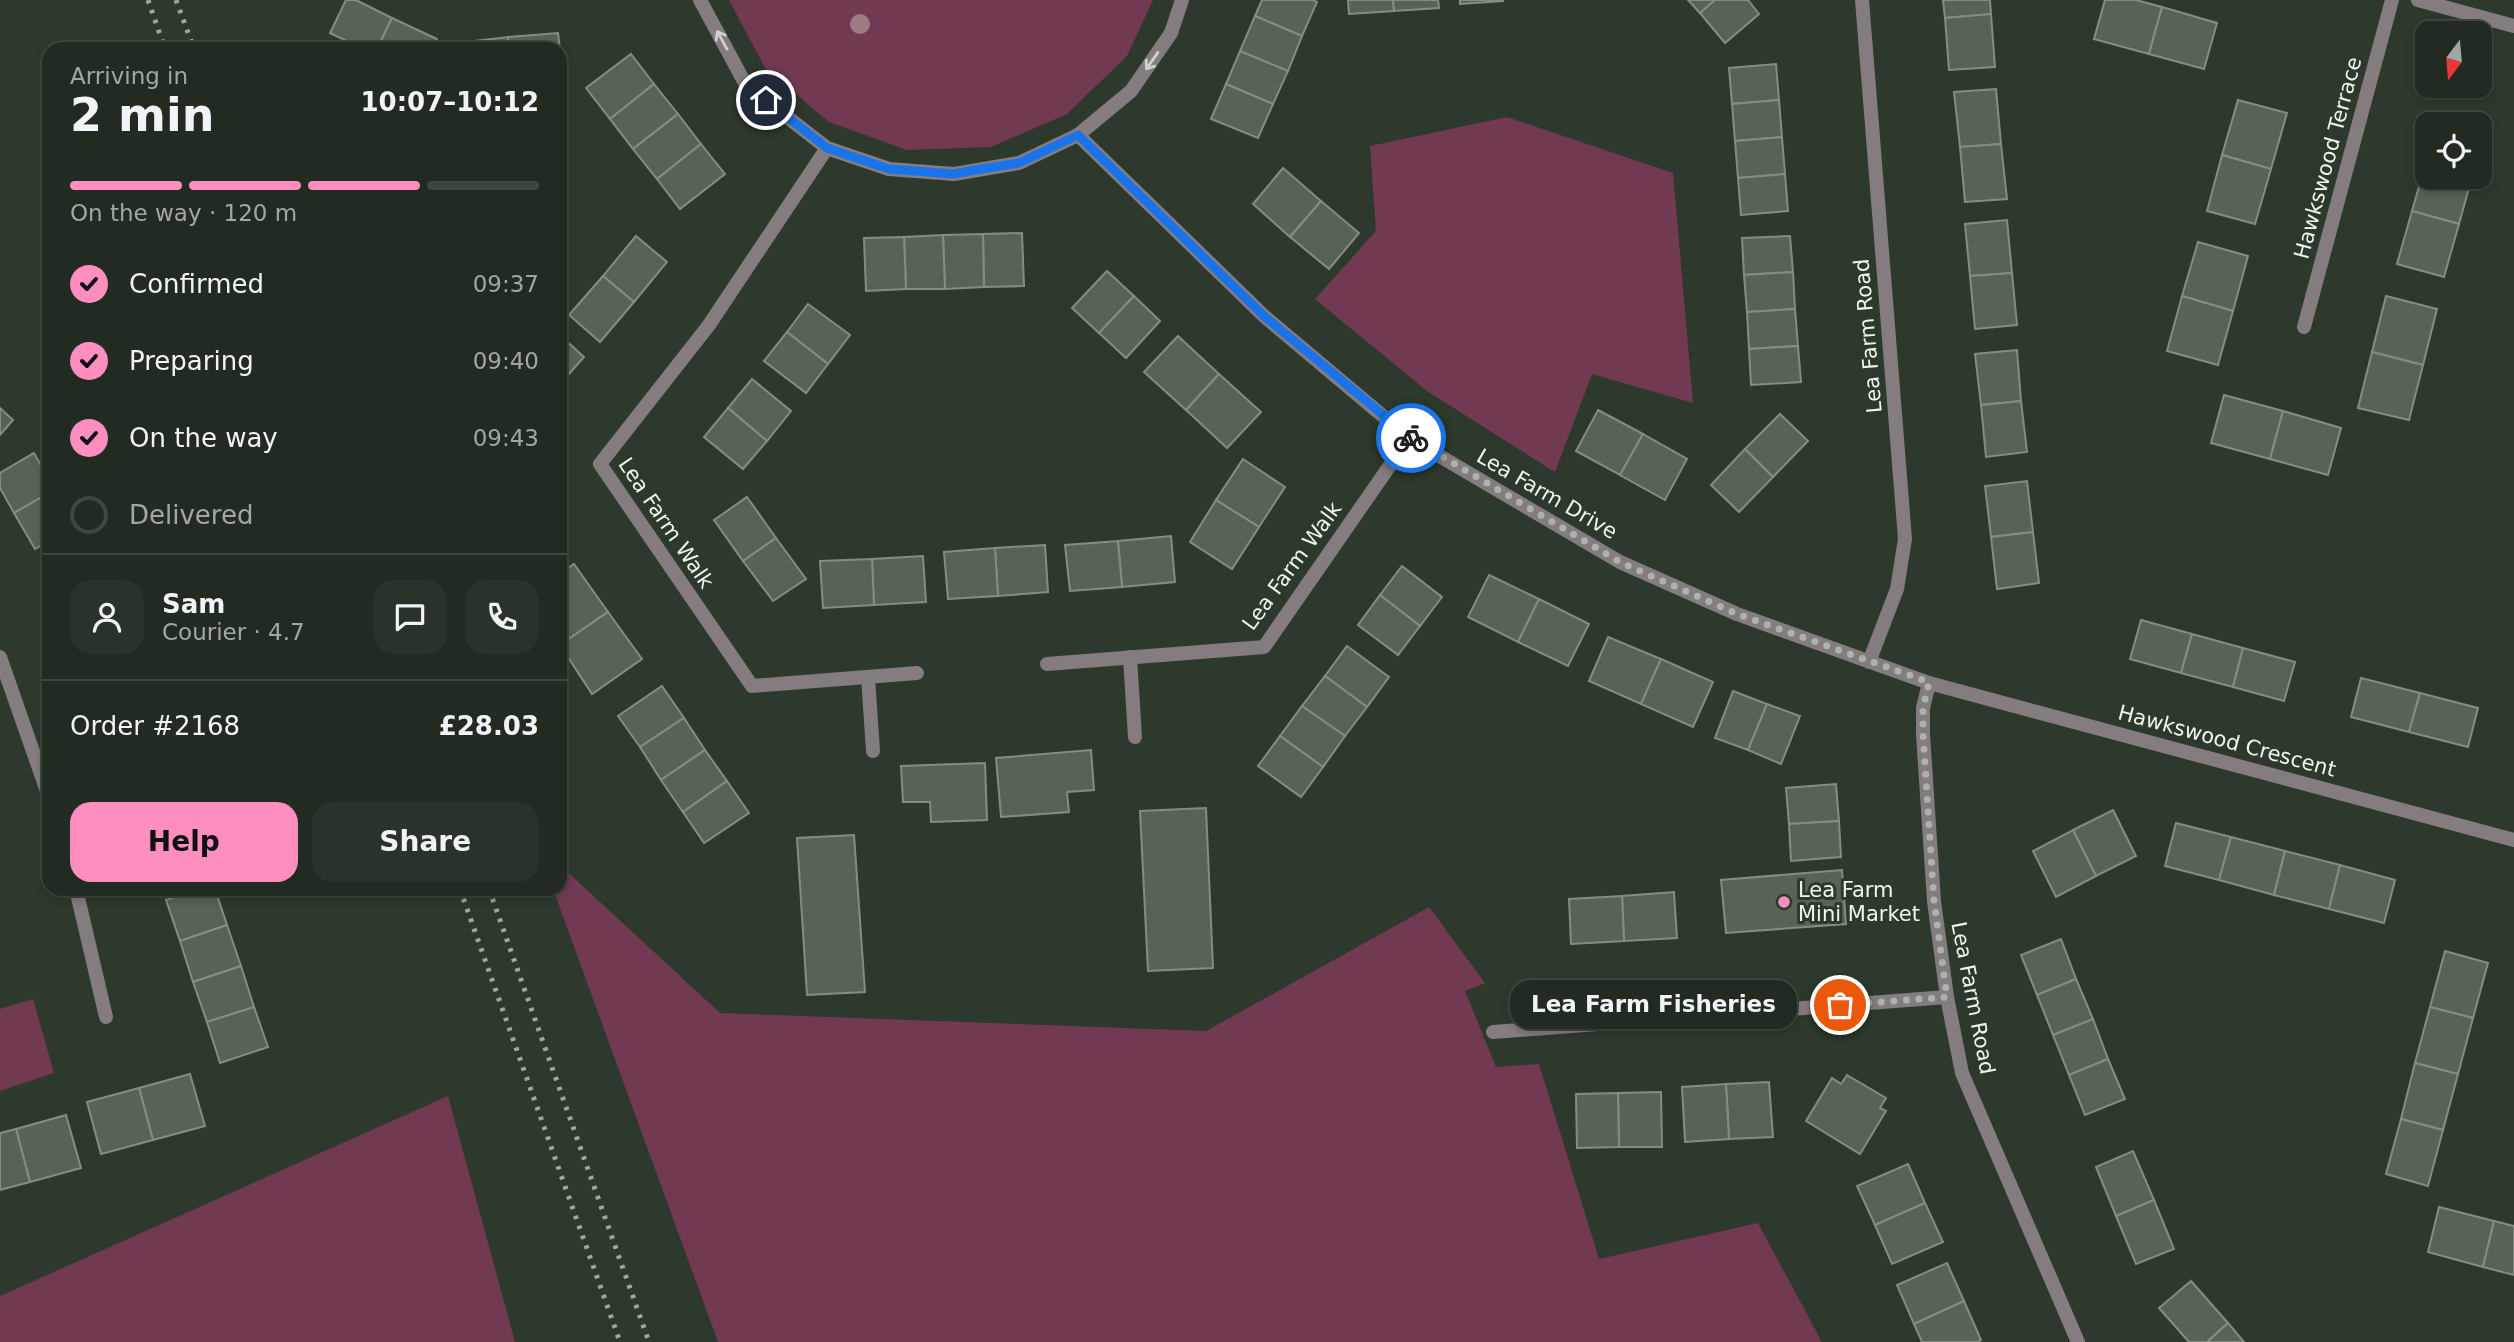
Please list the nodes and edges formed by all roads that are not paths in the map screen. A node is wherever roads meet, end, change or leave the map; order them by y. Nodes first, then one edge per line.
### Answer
1 (699, 0) edge
2 (1182, 0) edge
3 (1862, 0) edge
4 (2392, 0) edge
5 (2418, 0) edge
6 (2514, 26) edge
7 (1078, 135) junction
8 (827, 148) junction
9 (2304, 327) dead end
10 (1409, 438) junction
11 (0, 657) edge
12 (1130, 657) junction
13 (1869, 662) junction
14 (1047, 664) dead end
15 (917, 673) dead end
16 (867, 677) junction
17 (1929, 682) junction
18 (1135, 737) dead end
19 (873, 751) dead end
20 (42, 777) edge
21 (2514, 840) edge
22 (78, 896) edge
23 (1947, 997) junction
24 (106, 1017) dead end
25 (1493, 1032) dead end
26 (2078, 1342) edge

8 -> 1 street
2 -> 7 street
3 - 13 street, Lea Farm Road
4 - 9 street, Hawkswood Terrace
5 - 6 street
7 - 8 street
7 - 10 street, Lea Farm Drive
8 - 16 street, Lea Farm Walk
10 - 12 street, Lea Farm Walk
10 - 13 street, Lea Farm Drive
11 - 20 street
12 - 14 street, Lea Farm Walk
12 - 18 street
13 - 17 street, Lea Farm Drive
15 - 16 street, Lea Farm Walk
16 - 19 street
17 - 21 street, Hawkswood Crescent
17 - 23 street, Lea Farm Road
22 - 24 street
23 - 25 street
23 - 26 street, Lea Farm Road

